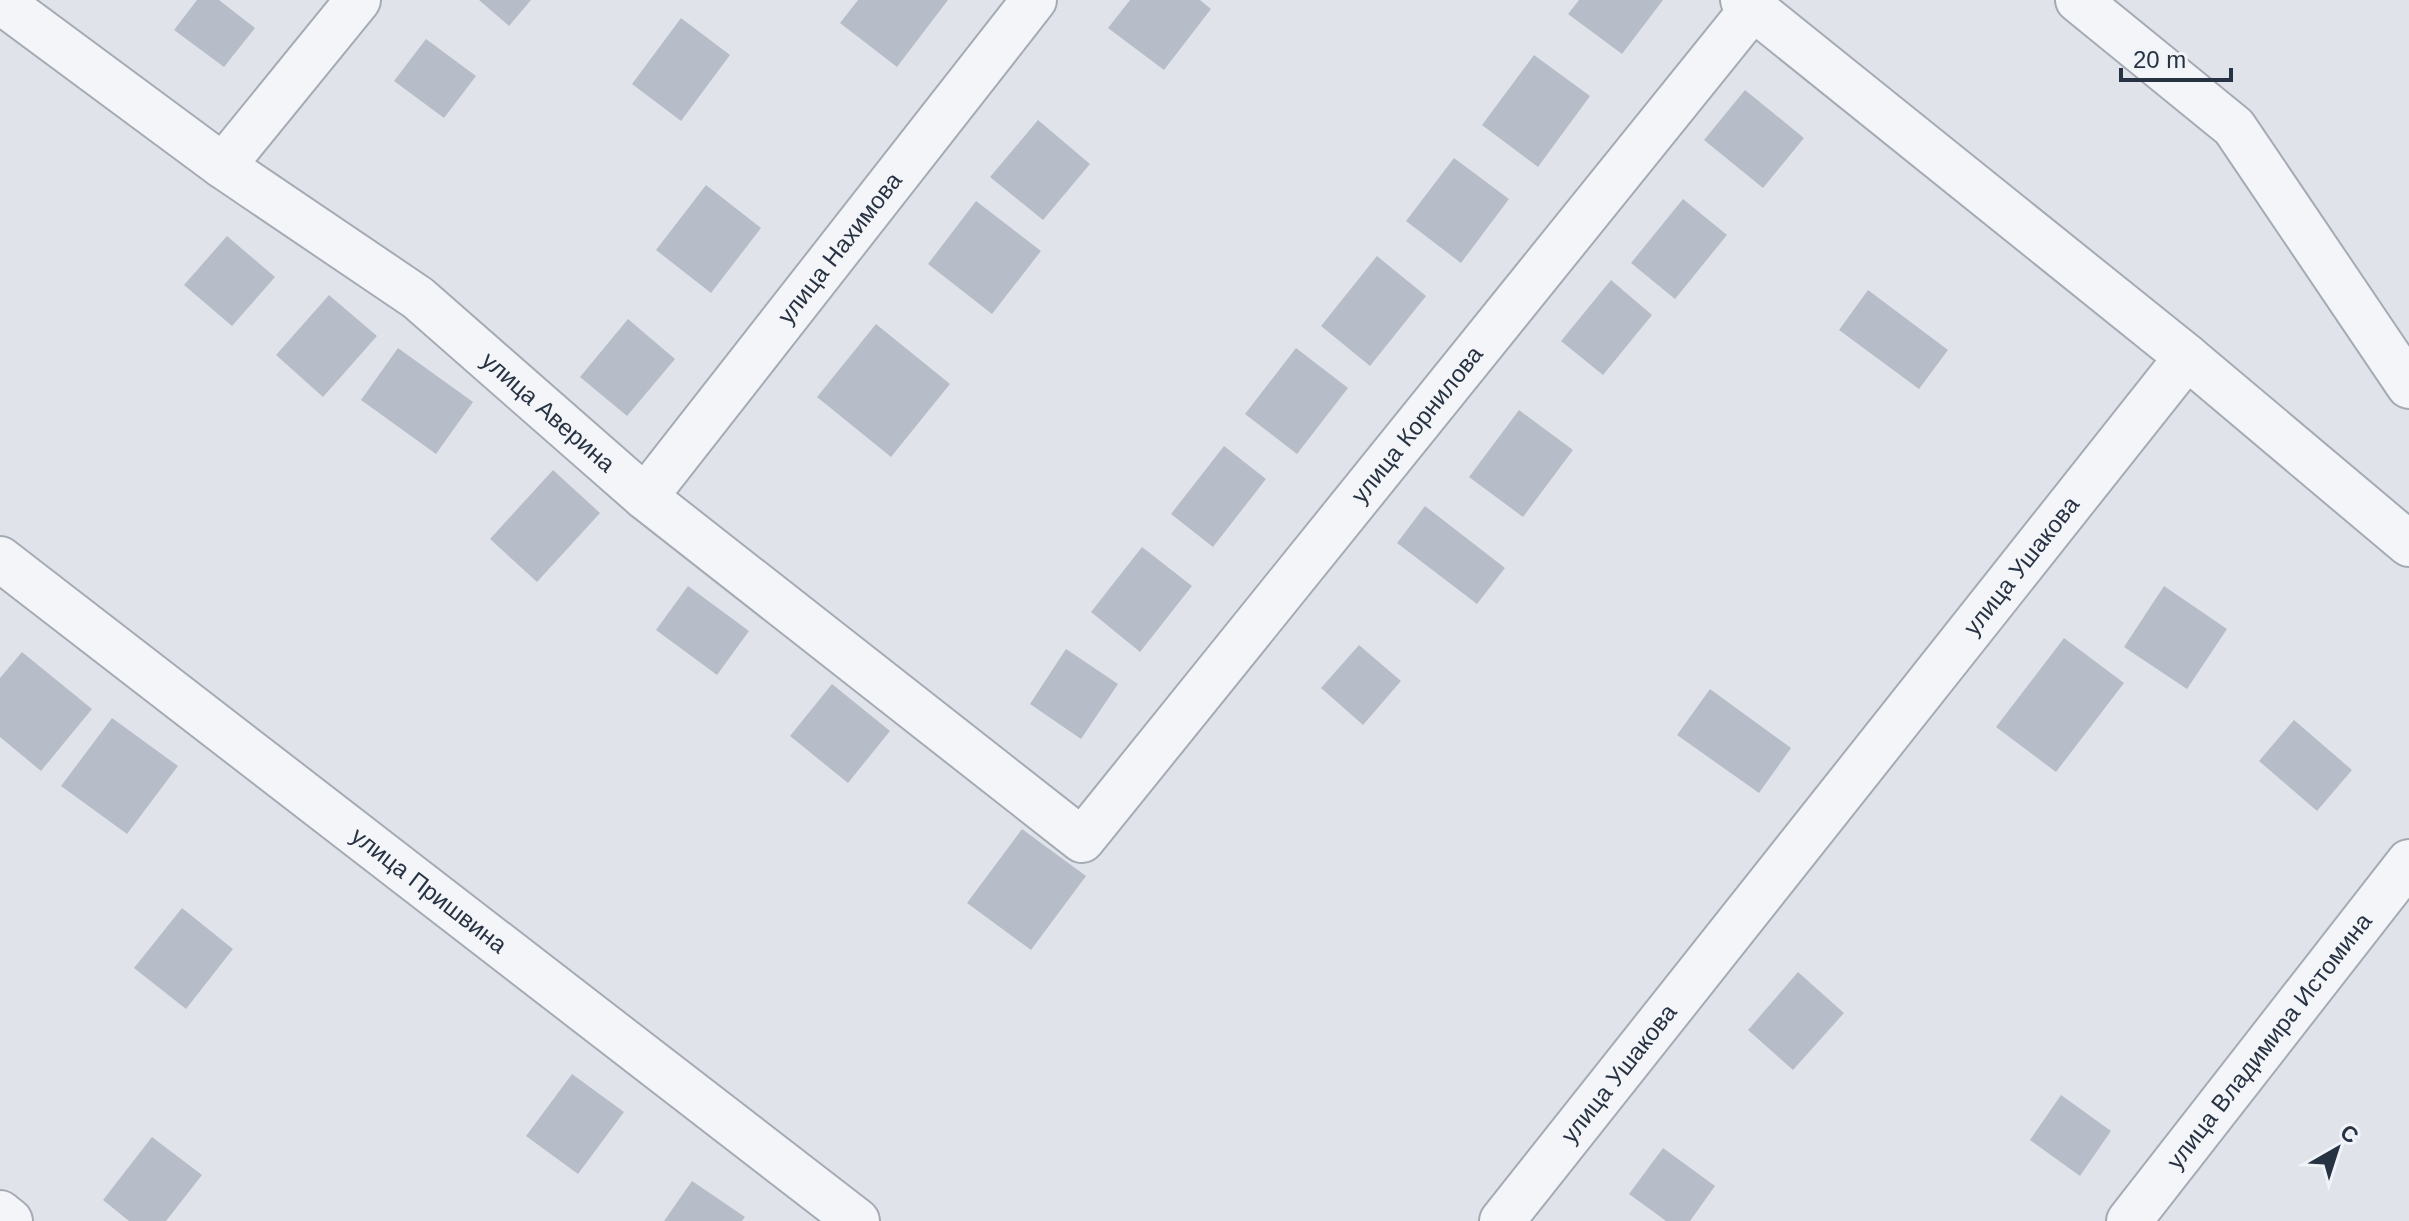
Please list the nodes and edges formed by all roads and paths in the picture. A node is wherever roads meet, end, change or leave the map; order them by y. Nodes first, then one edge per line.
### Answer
1 (358, 0) edge
2 (1034, 0) edge
3 (2078, 0) edge
4 (0, 1) edge
5 (1748, 4) edge
6 (223, 166) junction
7 (2187, 357) junction
8 (2409, 386) edge
9 (645, 497) junction
10 (2409, 544) edge
11 (0, 559) edge
12 (1082, 840) joint
13 (2409, 862) edge
14 (0, 1213) edge
15 (10, 1221) edge
16 (857, 1221) edge
17 (1502, 1221) edge
18 (2129, 1221) edge

1 - 6 street
2 - 9 street, улица Нахимова
3 - 8 street
4 - 6 street, улица Аверина
5 - 7 street
5 - 12 street, улица Корнилова
6 - 9 street, улица Аверина
7 - 10 street
7 - 17 street, улица Ушакова
9 - 12 street, улица Аверина
11 - 16 street, улица Пришвина
13 - 18 street, улица Владимира Истомина
14 - 15 street

